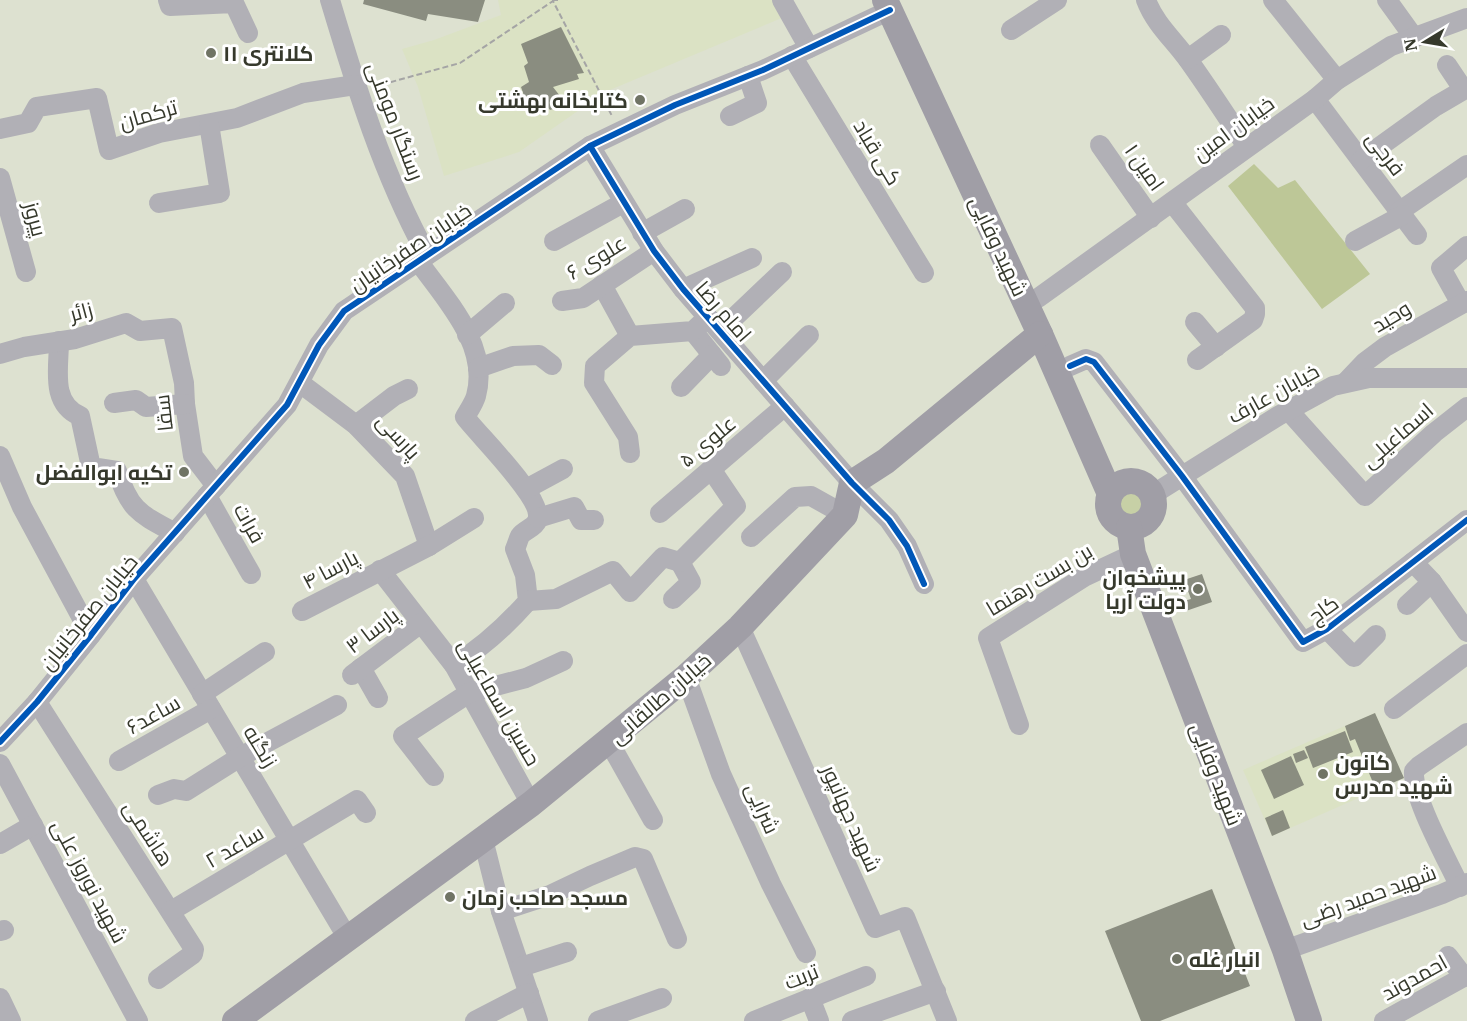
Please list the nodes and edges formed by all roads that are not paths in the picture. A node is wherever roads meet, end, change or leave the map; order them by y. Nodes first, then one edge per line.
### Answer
1 (168, 0) edge
2 (330, 0) edge
3 (782, 0) edge
4 (1057, 0) edge
5 (1146, 0) edge
6 (1273, 0) edge
7 (1387, 0) edge
8 (891, 3) edge
9 (1467, 18) edge
10 (1011, 30) dead end
11 (248, 33) dead end
12 (1221, 35) dead end
13 (1413, 36) junction
14 (800, 52) junction
15 (1188, 59) junction
16 (1447, 65) dead end
17 (748, 76) junction
18 (1337, 80) junction
19 (356, 88) junction
20 (1465, 88) edge
21 (1316, 99) junction
22 (730, 116) dead end
23 (209, 124) junction
24 (0, 129) edge
25 (1100, 145) dead end
26 (590, 146) junction
27 (1247, 147) junction
28 (1361, 160) junction
29 (1467, 165) edge
30 (0, 178) edge
31 (1172, 202) junction
32 (159, 203) dead end
33 (623, 203) junction
34 (685, 209) dead end
35 (1401, 213) junction
36 (1151, 218) junction
37 (642, 233) junction
38 (1418, 235) dead end
39 (555, 241) dead end
40 (1355, 241) dead end
41 (1467, 246) edge
42 (654, 251) junction
43 (422, 258) junction
44 (752, 258) dead end
45 (26, 272) dead end
46 (782, 272) dead end
47 (924, 273) dead end
48 (603, 285) junction
49 (683, 289) junction
50 (1038, 298) junction
51 (562, 301) dead end
52 (1464, 302) edge
53 (505, 303) dead end
54 (1195, 322) dead end
55 (714, 324) junction
56 (172, 328) joint
57 (693, 331) junction
58 (1040, 333) junction
59 (467, 335) junction
60 (809, 335) dead end
61 (630, 336) junction
62 (59, 341) junction
63 (1216, 347) junction
64 (0, 354) edge
65 (1197, 360) dead end
66 (552, 364) dead end
67 (1070, 366) junction
68 (478, 368) junction
69 (1467, 378) edge
70 (763, 381) junction
71 (1346, 382) junction
72 (300, 383) junction
73 (681, 387) dead end
74 (408, 389) dead end
75 (114, 403) dead end
76 (185, 404) junction
77 (786, 406) junction
78 (1467, 407) edge
79 (1288, 410) junction
80 (356, 425) junction
81 (630, 453) dead end
82 (0, 456) edge
83 (563, 469) dead end
84 (711, 469) junction
85 (1182, 476) junction
86 (852, 483) junction
87 (1116, 488) junction
88 (526, 489) junction
89 (212, 491) junction
90 (1152, 495) junction
91 (660, 513) dead end
92 (845, 515) junction
93 (474, 518) dead end
94 (538, 518) junction
95 (594, 520) dead end
96 (1467, 520) edge
97 (1129, 527) junction
98 (175, 533) junction
99 (751, 537) dead end
100 (429, 546) junction
101 (1133, 554) junction
102 (680, 562) junction
103 (1413, 562) junction
104 (380, 570) junction
105 (251, 574) dead end
106 (134, 579) junction
107 (1431, 582) junction
108 (924, 584) dead end
109 (673, 599) dead end
110 (528, 601) junction
111 (1407, 605) dead end
112 (302, 610) dead end
113 (421, 623) junction
114 (740, 627) junction
115 (1327, 629) junction
116 (1467, 632) edge
117 (92, 635) junction
118 (1376, 635) dead end
119 (265, 652) dead end
120 (1467, 654) edge
121 (563, 661) dead end
122 (454, 665) junction
123 (686, 677) junction
124 (470, 693) junction
125 (378, 698) dead end
126 (207, 701) junction
127 (37, 702) junction
128 (337, 705) dead end
129 (1394, 709) dead end
130 (1019, 725) dead end
131 (1467, 733) edge
132 (1, 737) edge
133 (609, 742) junction
134 (240, 757) junction
135 (119, 760) dead end
136 (0, 764) edge
137 (434, 776) dead end
138 (158, 795) dead end
139 (531, 804) junction
140 (366, 813) dead end
141 (653, 820) dead end
142 (33, 825) junction
143 (483, 839) junction
144 (290, 841) junction
145 (0, 844) edge
146 (1463, 885) edge
147 (171, 911) junction
148 (501, 911) junction
149 (347, 937) junction
150 (677, 939) dead end
151 (1284, 950) junction
152 (567, 951) dead end
153 (806, 953) dead end
154 (1448, 956) dead end
155 (521, 967) junction
156 (866, 976) dead end
157 (1465, 976) edge
158 (158, 979) dead end
159 (936, 991) junction
160 (529, 993) junction
161 (0, 998) edge
162 (662, 998) dead end
163 (810, 998) junction
164 (8, 1020) edge
165 (138, 1021) edge
166 (235, 1021) edge
167 (475, 1021) edge
168 (538, 1021) edge
169 (598, 1021) edge
170 (754, 1021) edge
171 (819, 1021) edge
172 (852, 1021) edge
173 (947, 1021) edge
174 (1309, 1021) edge
175 (1384, 1021) edge

1 - 11 street
2 - 19 street, رستگار مومنی
3 - 14 street, کی قباد
4 - 10 street
5 - 15 street
6 - 18 street
7 - 13 street
8 - 14 street, خیابان صفرخانیان
8 - 50 main road
8 - 58 main road, شهید وفایی
9 - 13 street, خیابان امین
12 - 15 street
13 - 18 street, خیابان امین
14 - 17 street, خیابان صفرخانیان
14 - 47 street, کی قباد
15 - 27 street
16 - 20 street
17 - 22 street
17 - 26 street, خیابان صفرخانیان
18 - 21 street, خیابان امین
19 - 23 street, ترکمان
19 - 43 street, رستگار مومنی
20 - 28 street
21 - 27 street, خیابان امین
21 - 28 street, فرجی
23 - 24 street, ترکمان
23 - 32 street
25 - 36 street, امین ۱
26 - 33 street, امام رضا
26 - 43 street, خیابان صفرخانیان
27 - 31 street, خیابان امین
28 - 35 street, فرجی
29 - 35 street
30 - 45 street, پیروز
31 - 36 street, خیابان امین
31 - 63 street
33 - 37 street, امام رضا
33 - 39 street
34 - 37 street
35 - 38 street, فرجی
35 - 40 street
36 - 50 street, خیابان امین
37 - 42 street, امام رضا
41 - 52 street
42 - 48 street, علوی ۶
42 - 49 street, امام رضا
43 - 59 street, رستگار مومنی
43 - 72 street, خیابان صفرخانیان
44 - 49 street
46 - 55 street
48 - 51 street, علوی ۶
48 - 61 street
49 - 55 street, امام رضا
50 - 67 main road
52 - 71 street, وحید
53 - 59 street
54 - 63 street
55 - 57 street
55 - 70 street, امام رضا
56 - 62 street, زائر
56 - 76 street, سقا
57 - 61 street
57 - 73 street
58 - 86 main road
58 - 87 main road, شهید وفایی
59 - 68 street, رستگار مومنی
60 - 70 street
61 - 81 street
62 - 64 street, زائر
62 - 98 street
63 - 65 street
66 - 68 street
67 - 85 street
67 - 87 main road
68 - 88 street
69 - 71 street, خیابان عارف
70 - 77 street, امام رضا
71 - 79 street, خیابان عارف
72 - 80 street, پارسی
72 - 89 street, خیابان صفرخانیان
74 - 80 street
75 - 76 street
76 - 89 street, سقا
77 - 84 street, علوی ۵
77 - 86 street, امام رضا
78 - 79 street, اسماعیلی
79 - 85 street, خیابان عارف
80 - 100 street, پارسی
82 - 117 street
83 - 88 street
84 - 91 street, علوی ۵
84 - 102 street
85 - 90 street, خیابان عارف
85 - 115 street, کاج
86 - 92 main road
86 - 108 street, امام رضا
87 - 90 main road
87 - 97 main road
88 - 94 street
89 - 98 street, خیابان صفرخانیان
89 - 105 street, فرات
90 - 97 main road
92 - 99 street
92 - 114 main road, خیابان طالقانی
93 - 100 street, پارسا ۴
94 - 95 street
94 - 110 street
96 - 103 street, کاج
97 - 101 main road, شهید وفایی
98 - 106 street, خیابان صفرخانیان
100 - 104 street, پارسا ۴
101 - 130 street, بن بست رهنما
101 - 151 main road, شهید وفایی
102 - 109 street
102 - 110 street
103 - 107 street
103 - 115 street, کاج
104 - 112 street, پارسا ۴
104 - 113 street, حسین اسماعیلی
106 - 117 street, خیابان صفرخانیان
106 - 126 street, زنگنه
107 - 111 street
107 - 116 street
110 - 122 street
113 - 122 street, حسین اسماعیلی
113 - 125 street, پارسا ۳
114 - 123 main road, خیابان طالقانی
114 - 159 street, شهید جهانپور
115 - 118 street
117 - 127 street, خیابان صفرخانیان
119 - 126 street, ساعد۶
120 - 129 street
121 - 124 street
122 - 124 street, حسین اسماعیلی
123 - 133 main road, خیابان طالقانی
123 - 153 street, شرایی
124 - 137 street
124 - 139 street, حسین اسماعیلی
126 - 134 street, زنگنه
126 - 135 street, ساعد۶
127 - 132 street, خیابان صفرخانیان
127 - 147 street, هاشمی
128 - 134 street
131 - 146 street
133 - 139 main road, خیابان طالقانی
133 - 141 street
134 - 138 street
134 - 144 street, زنگنه
136 - 142 street, شهید نوروز علی
139 - 143 main road, خیابان طالقانی
140 - 144 street, ساعد ۲
142 - 145 street
142 - 165 street, شهید نوروز علی
143 - 148 street
143 - 149 main road, خیابان طالقانی
144 - 147 street, ساعد ۲
144 - 149 street, زنگنه
146 - 151 street, شهید حمید رضی
147 - 158 street, هاشمی
148 - 150 street
148 - 155 street
149 - 166 main road, خیابان طالقانی
151 - 174 main road, شهید وفایی
152 - 155 street
154 - 157 street
155 - 160 street
156 - 163 street, تربت
157 - 175 street, احمدوند
159 - 172 street
159 - 173 street, شهید جهانپور
160 - 167 street
160 - 168 street
161 - 164 street
162 - 169 street
163 - 170 street, تربت
163 - 171 street

